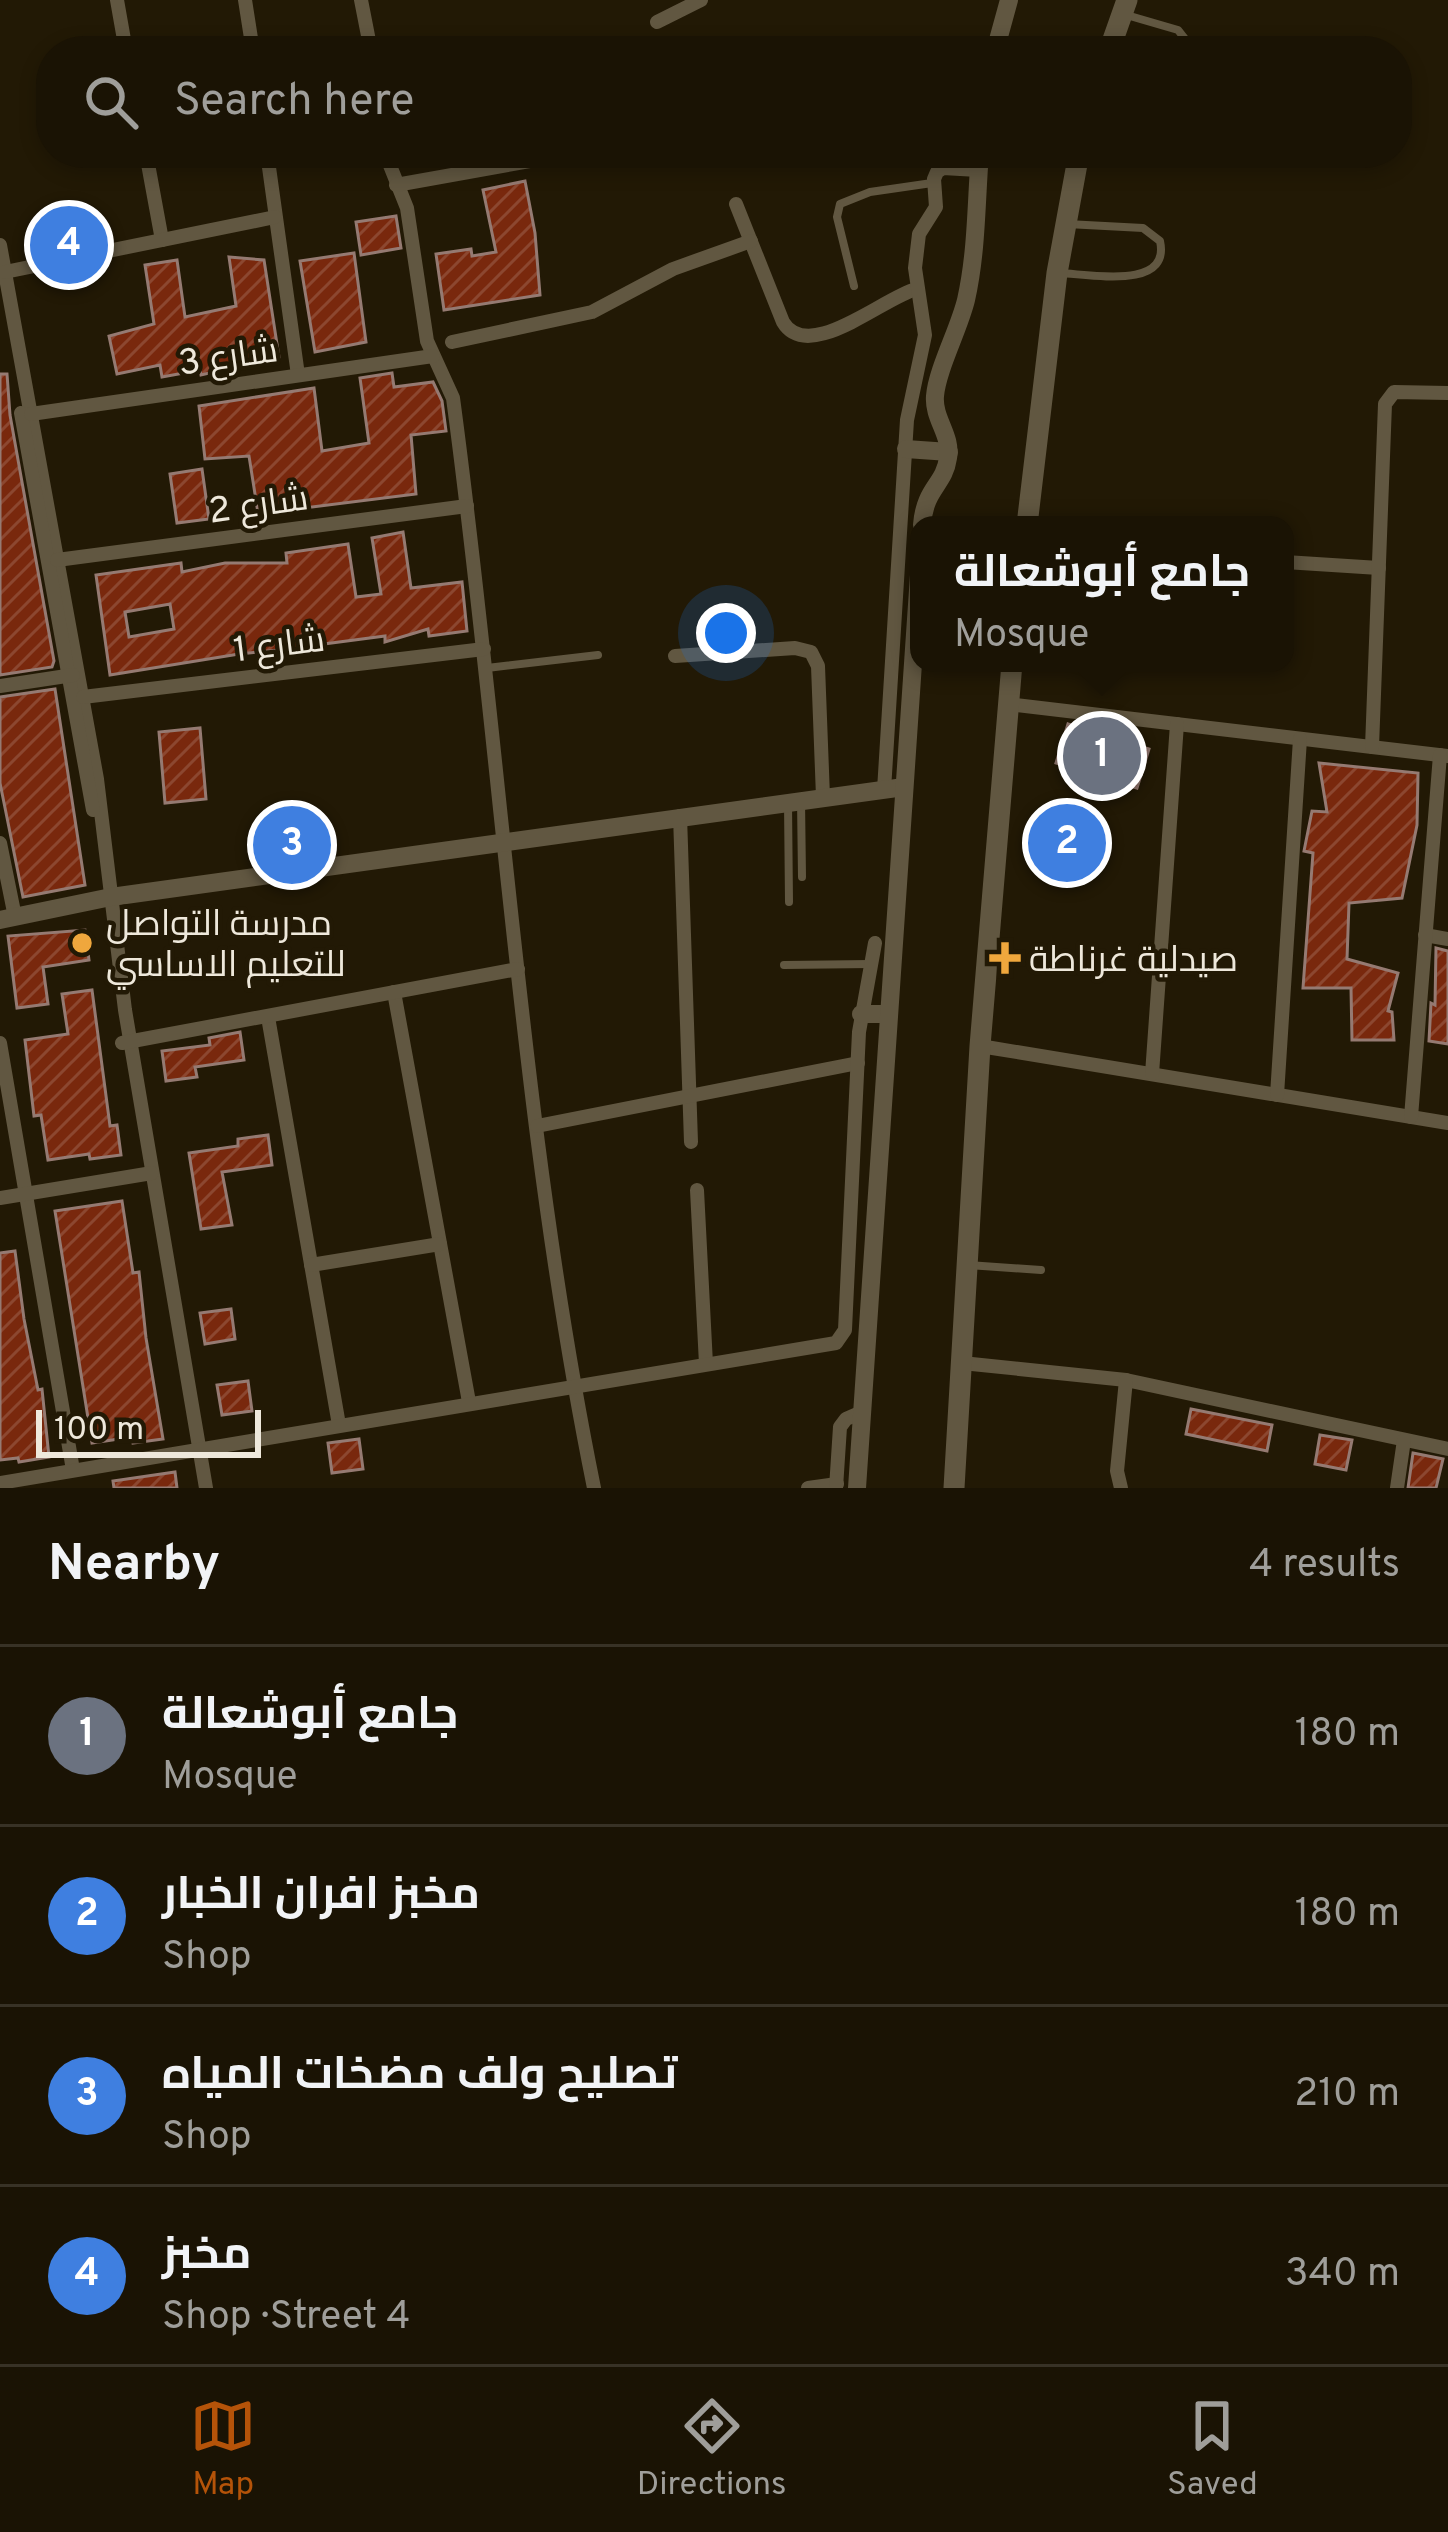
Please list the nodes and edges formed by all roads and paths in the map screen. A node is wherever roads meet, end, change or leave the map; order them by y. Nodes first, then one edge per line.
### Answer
1 (117, 0) edge
2 (245, 0) edge
3 (362, 0) edge
4 (701, 0) edge
5 (1009, 0) edge
6 (1124, 7) edge
7 (657, 22) dead end
8 (124, 36) edge
9 (251, 36) edge
10 (368, 36) edge
11 (999, 36) edge
12 (1114, 36) edge
13 (1183, 36) edge
14 (149, 168) edge
15 (269, 168) edge
16 (390, 168) edge
17 (491, 168) edge
18 (944, 168) edge
19 (979, 168) edge
20 (1076, 168) edge
21 (934, 182) junction
22 (396, 185) junction
23 (736, 204) dead end
24 (275, 217) junction
25 (1065, 224) junction
26 (162, 240) junction
27 (751, 241) junction
28 (0, 245) edge
29 (5, 272) junction
30 (1058, 273) junction
31 (854, 286) dead end
32 (916, 289) junction
33 (0, 290) edge
34 (452, 342) dead end
35 (434, 356) junction
36 (298, 375) junction
37 (1448, 394) edge
38 (31, 414) junction
39 (906, 449) junction
40 (949, 452) junction
41 (467, 506) junction
42 (923, 516) edge
43 (1028, 516) edge
44 (57, 560) junction
45 (1294, 563) edge
46 (1379, 568) junction
47 (484, 649) junction
48 (910, 652) edge
49 (598, 655) dead end
50 (675, 656) dead end
51 (486, 668) junction
52 (1011, 672) edge
53 (1113, 672) edge
54 (73, 675) junction
55 (1113, 675) dead end
56 (0, 686) edge
57 (82, 697) junction
58 (1008, 704) junction
59 (1177, 724) junction
60 (1300, 739) junction
61 (1372, 747) junction
62 (1444, 756) edge
63 (894, 788) junction
64 (823, 797) junction
65 (795, 801) junction
66 (680, 817) junction
67 (505, 842) junction
68 (0, 843) edge
69 (802, 877) dead end
70 (108, 898) junction
71 (789, 902) dead end
72 (7, 918) edge
73 (1426, 935) junction
74 (1448, 939) edge
75 (875, 943) dead end
76 (872, 964) junction
77 (784, 965) dead end
78 (518, 969) junction
79 (394, 992) junction
80 (861, 1014) junction
81 (889, 1015) junction
82 (268, 1017) junction
83 (126, 1042) junction
84 (0, 1043) edge
85 (980, 1046) junction
86 (858, 1063) junction
87 (1151, 1074) junction
88 (690, 1093) junction
89 (1277, 1094) junction
90 (1411, 1117) junction
91 (1448, 1123) edge
92 (538, 1126) junction
93 (691, 1142) dead end
94 (147, 1174) junction
95 (697, 1190) dead end
96 (25, 1194) junction
97 (0, 1198) edge
98 (440, 1244) junction
99 (966, 1264) junction
100 (311, 1265) junction
101 (1041, 1270) dead end
102 (962, 1363) junction
103 (706, 1364) junction
104 (1126, 1380) junction
105 (573, 1385) junction
106 (469, 1402) junction
107 (862, 1412) junction
108 (339, 1426) junction
109 (1404, 1440) junction
110 (1448, 1449) edge
111 (196, 1452) junction
112 (73, 1470) junction
113 (0, 1483) edge
114 (837, 1486) edge
115 (202, 1488) edge
116 (594, 1488) edge
117 (808, 1488) edge
118 (857, 1488) edge
119 (954, 1488) edge
120 (1121, 1488) edge
121 (1396, 1488) edge

1 - 8 street
2 - 9 street
3 - 10 street
4 - 7 street
5 - 11 street
6 - 12 main road
6 - 13 lane
14 - 26 street
15 - 24 street
16 - 22 street
17 - 22 street
18 - 21 street
19 - 40 street
20 - 25 main road
21 - 31 lane
21 - 32 street
22 - 35 street
23 - 27 street
24 - 26 street
24 - 36 street
25 - 30 main road
25 - 30 lane
26 - 29 street
27 - 32 street
27 - 34 street
28 - 29 street
29 - 38 street
30 - 43 main road
32 - 39 street
33 - 54 street
35 - 36 street, شارع 3
35 - 41 street
36 - 38 street, شارع 3
37 - 46 street
38 - 44 street
39 - 40 street
39 - 63 street
40 - 42 street
41 - 44 street, شارع 2
41 - 47 street
44 - 54 street
45 - 46 street
46 - 61 street
47 - 51 street
47 - 57 street, شارع 1
48 - 63 street
49 - 51 lane
50 - 64 street
51 - 67 street
52 - 58 main road
53 - 55 lane
54 - 56 street
54 - 57 street
54 - 70 street
57 - 70 street
58 - 59 street
58 - 85 main road
59 - 60 street
59 - 87 street
60 - 61 street
60 - 89 street
61 - 62 street
62 - 73 street
63 - 64 street
63 - 81 street
64 - 65 street
65 - 66 street
65 - 69 lane
65 - 71 lane
66 - 67 street
66 - 88 street
67 - 70 street
67 - 78 street
68 - 72 street
70 - 72 street
70 - 83 street
73 - 74 street
73 - 90 street
75 - 76 street
76 - 77 lane
76 - 80 street
78 - 79 street
78 - 92 street
79 - 82 street
79 - 98 street
80 - 81 street
80 - 86 street
81 - 107 street
82 - 83 street
82 - 100 street
83 - 94 street
84 - 96 street
85 - 87 street
85 - 99 main road
86 - 88 street
86 - 103 street
87 - 89 street
88 - 92 street
88 - 93 street
89 - 90 street
90 - 91 street
92 - 105 street
94 - 96 street
94 - 111 street
95 - 103 street
96 - 97 street
96 - 112 street
98 - 100 street
98 - 106 street
99 - 101 lane
99 - 102 main road
100 - 108 street
102 - 104 street
102 - 119 main road
103 - 105 street
104 - 109 street
104 - 120 street
105 - 106 street
105 - 116 street
106 - 108 street
107 - 114 street
107 - 118 street
108 - 111 street
109 - 110 street
109 - 121 street
111 - 112 street
111 - 115 street
112 - 113 street
114 - 117 street

